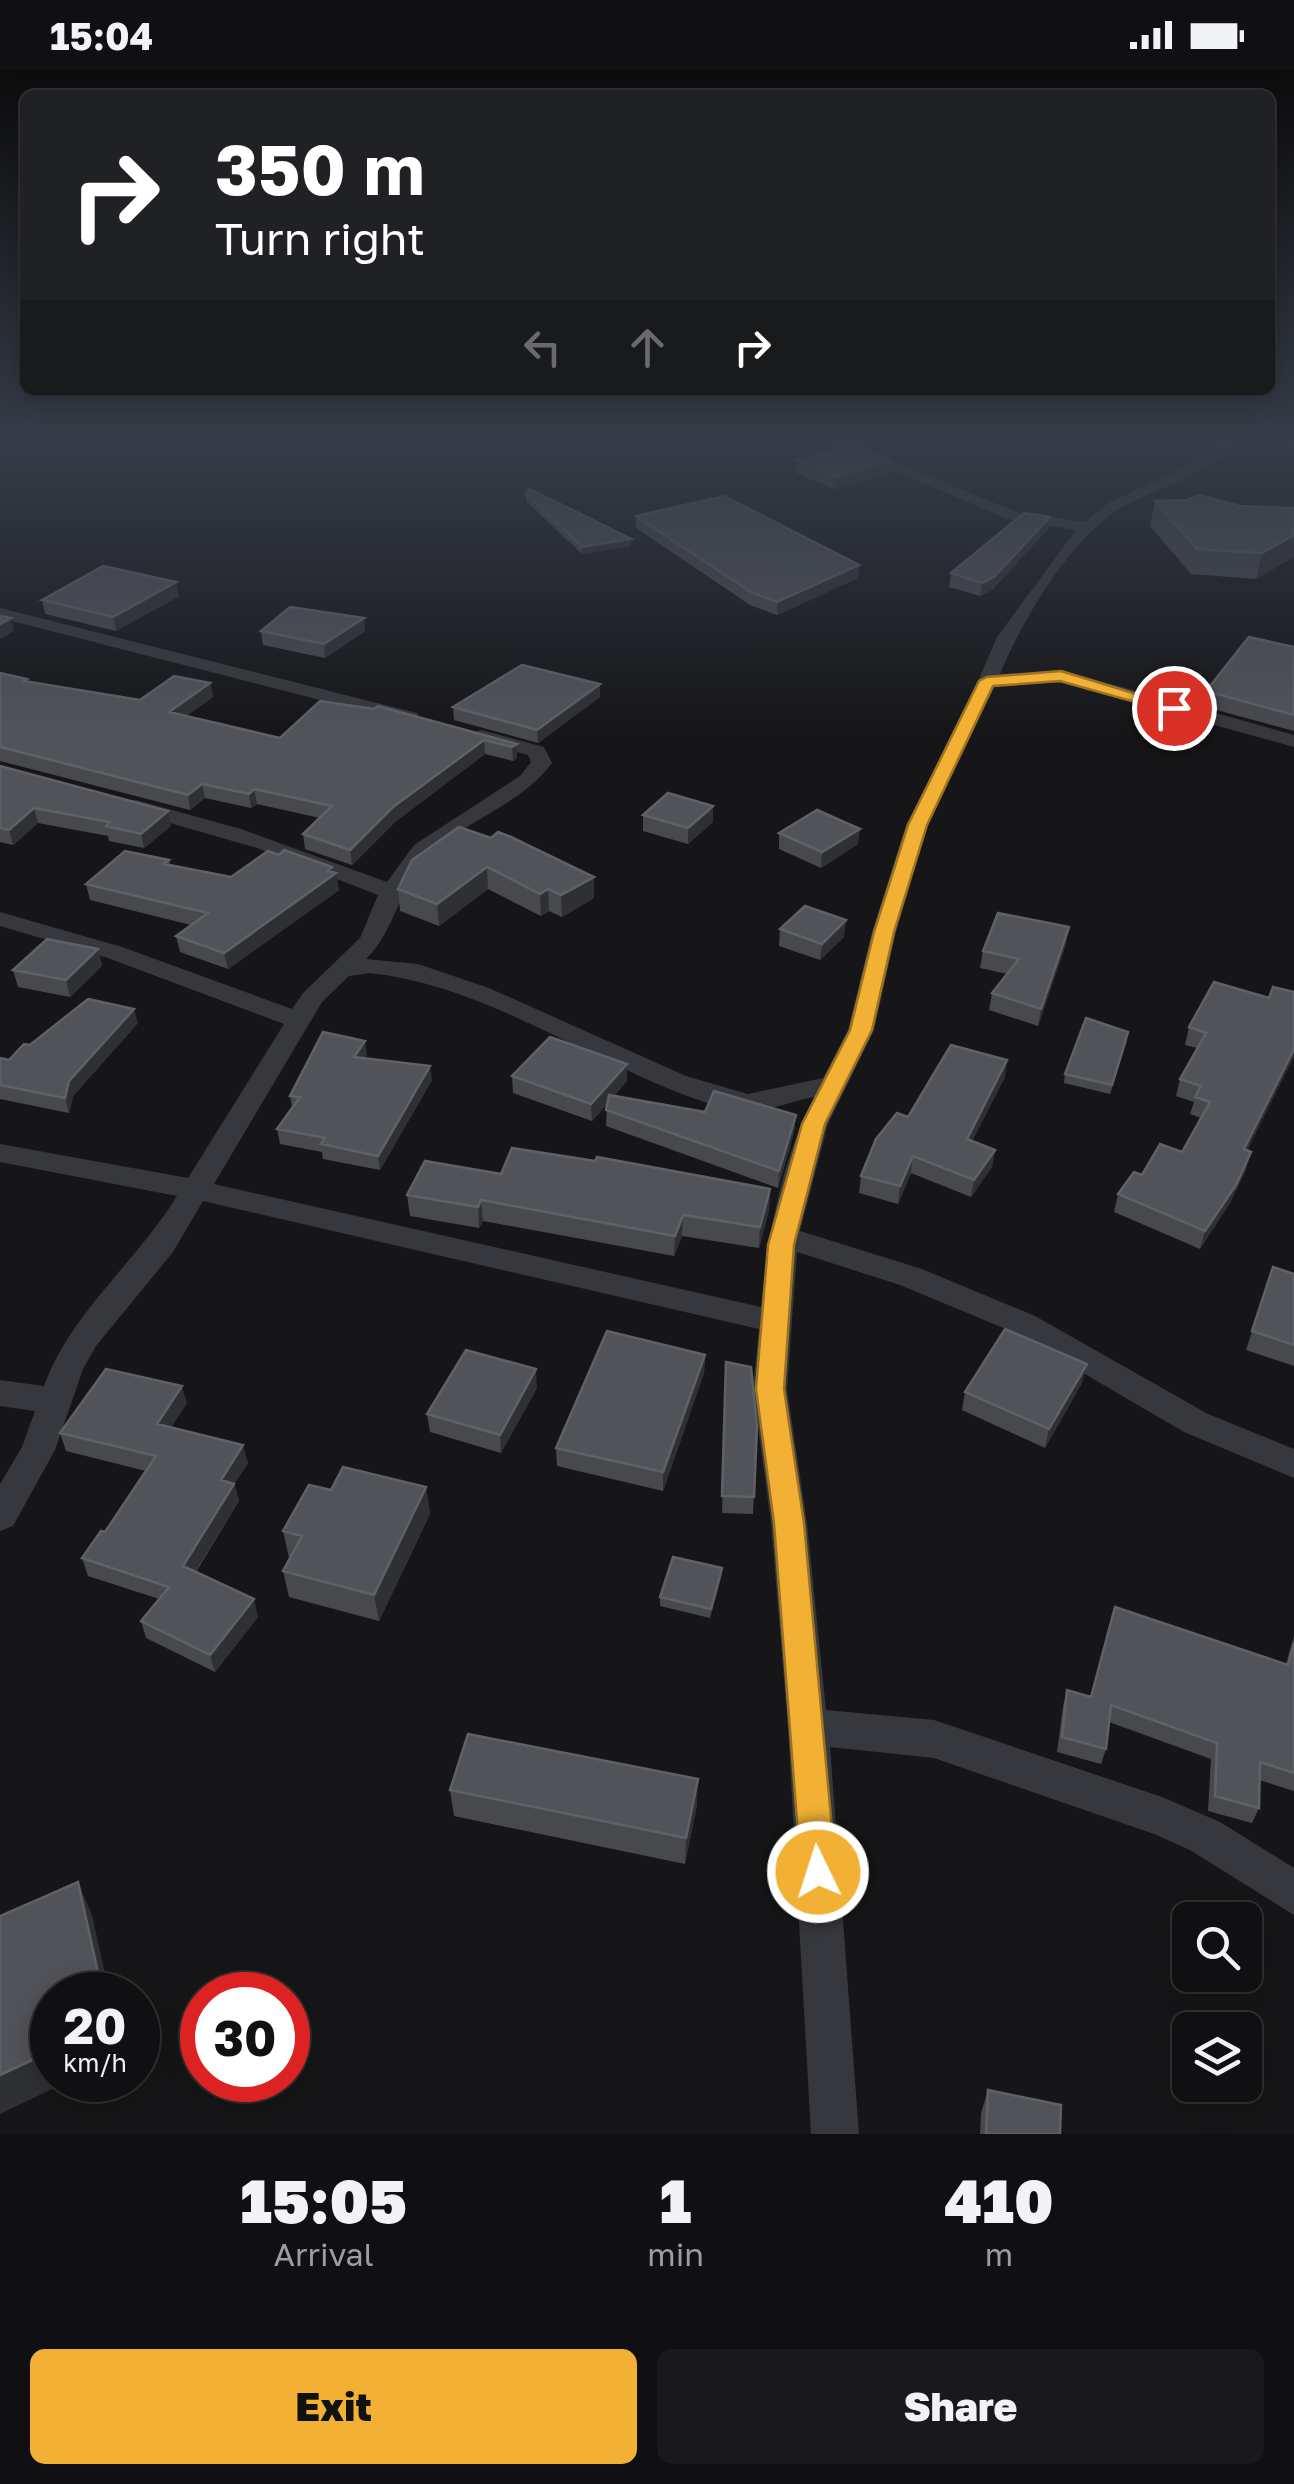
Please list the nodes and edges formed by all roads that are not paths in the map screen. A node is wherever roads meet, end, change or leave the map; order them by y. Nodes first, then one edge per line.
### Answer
1 (1076, 540) edge
2 (0, 613) edge
3 (987, 681) junction
4 (424, 721) edge
5 (455, 729) edge
6 (1294, 741) edge
7 (114, 800) edge
8 (391, 892) junction
9 (0, 919) edge
10 (371, 941) junction
11 (398, 967) junction
12 (339, 970) junction
13 (298, 1020) junction
14 (832, 1084) junction
15 (749, 1102) junction
16 (814, 1124) junction
17 (0, 1153) edge
18 (197, 1190) junction
19 (783, 1237) junction
20 (774, 1321) junction
21 (0, 1393) edge
22 (57, 1401) junction
23 (1294, 1464) edge
24 (0, 1516) edge
25 (808, 1728) junction
26 (1294, 1893) edge
27 (835, 2134) edge

1 - 3 street
2 - 4 street
3 - 6 street
3 - 14 street
5 - 8 street
7 - 8 street
8 - 10 street
9 - 13 street
10 - 11 street
10 - 12 street
11 - 12 street
11 - 15 street
12 - 13 street
13 - 18 street
14 - 15 street
14 - 16 street
15 - 16 street
16 - 19 street
17 - 18 street
18 - 20 street
18 - 22 street
19 - 20 street
19 - 23 street
20 - 25 street
21 - 22 street
22 - 24 street
25 - 26 street
25 - 27 street

